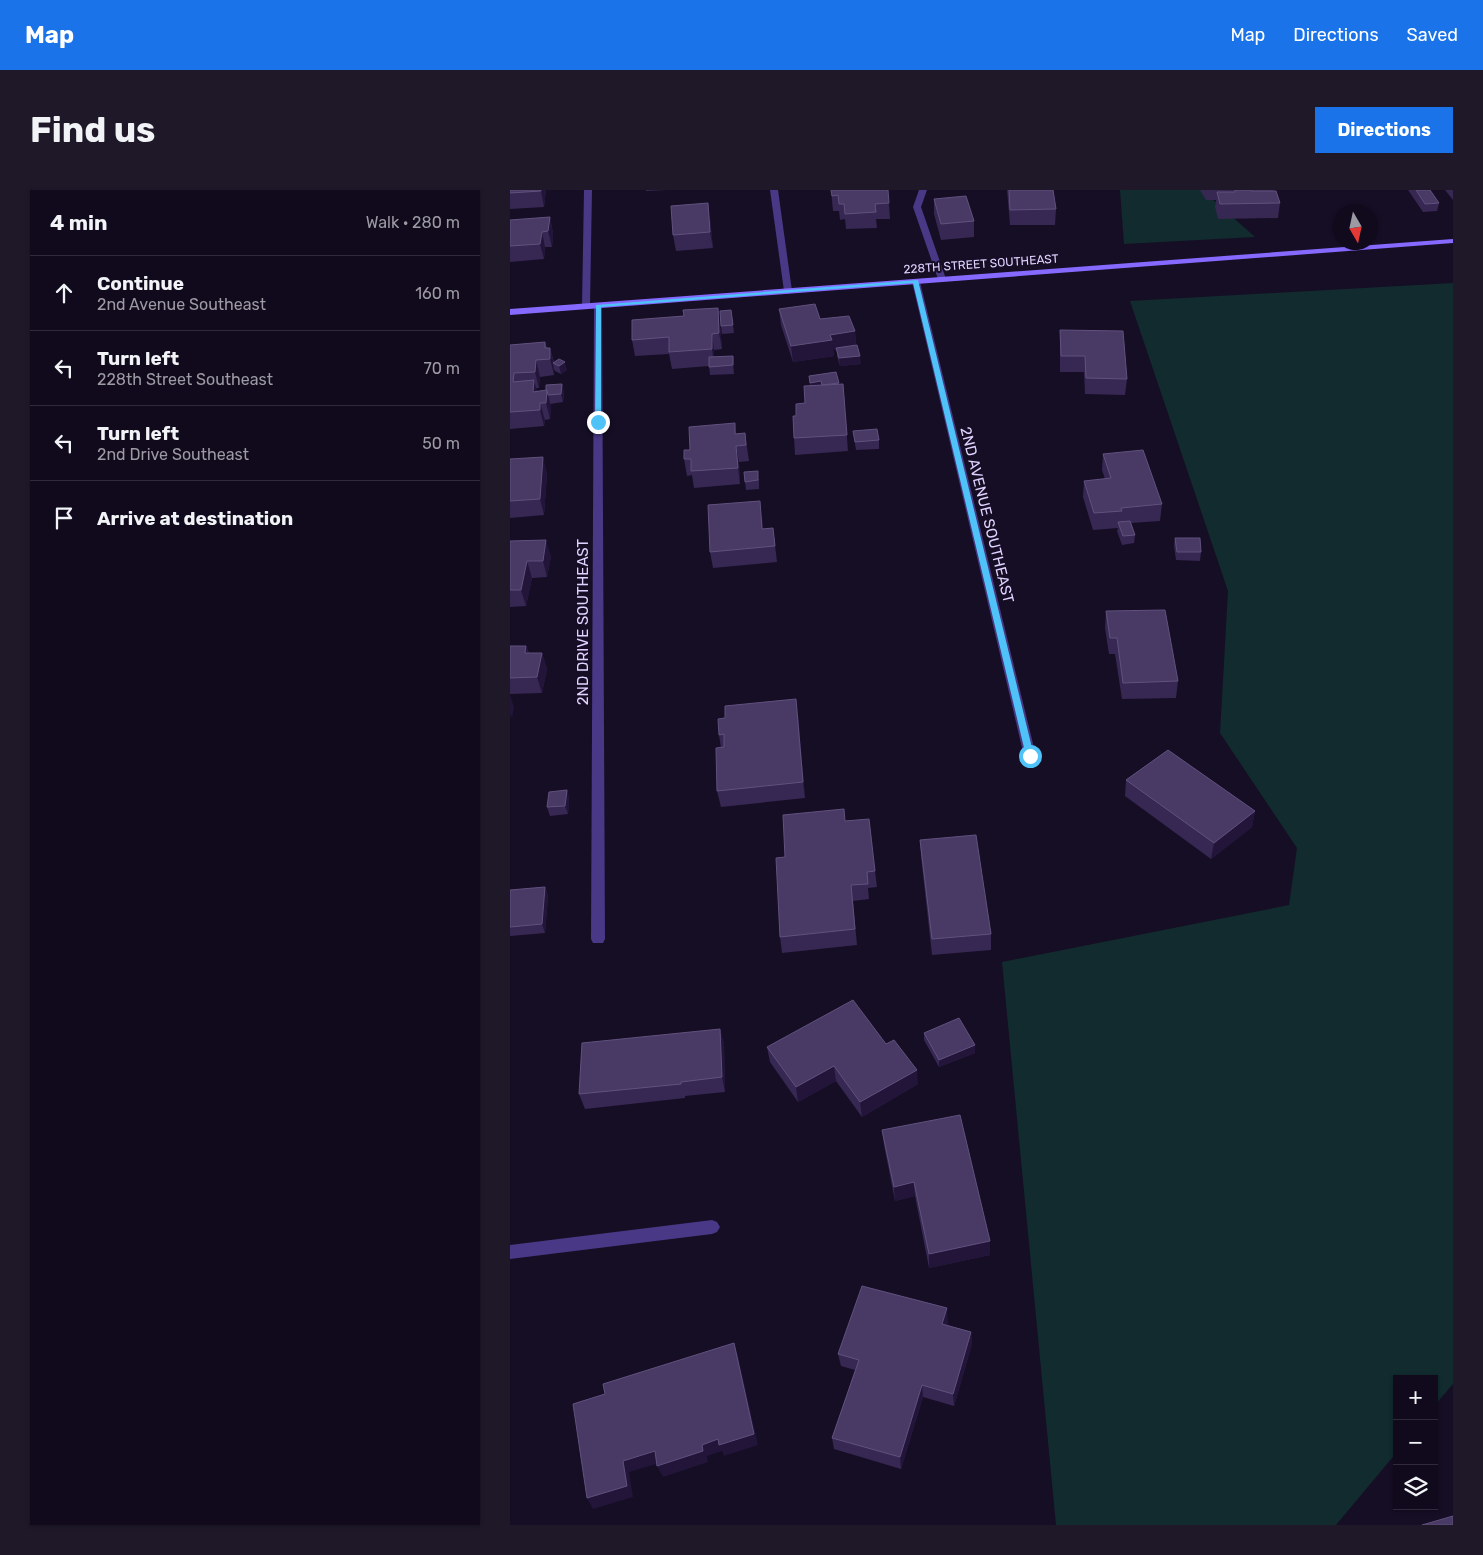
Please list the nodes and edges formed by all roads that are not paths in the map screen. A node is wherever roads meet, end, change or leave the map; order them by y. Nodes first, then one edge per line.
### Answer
1 (588, 190) edge
2 (774, 190) edge
3 (923, 190) edge
4 (1453, 241) edge
5 (942, 279) junction
6 (916, 282) junction
7 (788, 291) junction
8 (586, 306) junction
9 (598, 306) junction
10 (510, 312) edge
11 (1030, 756) dead end
12 (598, 939) dead end
13 (712, 1227) dead end
14 (510, 1252) edge

1 - 8 street
2 - 7 street
3 - 5 street
4 - 5 main road, 228TH STREET SOUTHEAST
5 - 6 main road, 228TH STREET SOUTHEAST
6 - 7 main road, 228TH STREET SOUTHEAST
6 - 11 street, 2ND AVENUE SOUTHEAST
7 - 9 main road, 228TH STREET SOUTHEAST
8 - 9 main road, 228TH STREET SOUTHEAST
8 - 10 main road, 228TH STREET SOUTHEAST
9 - 12 street, 2ND DRIVE SOUTHEAST
13 - 14 street

